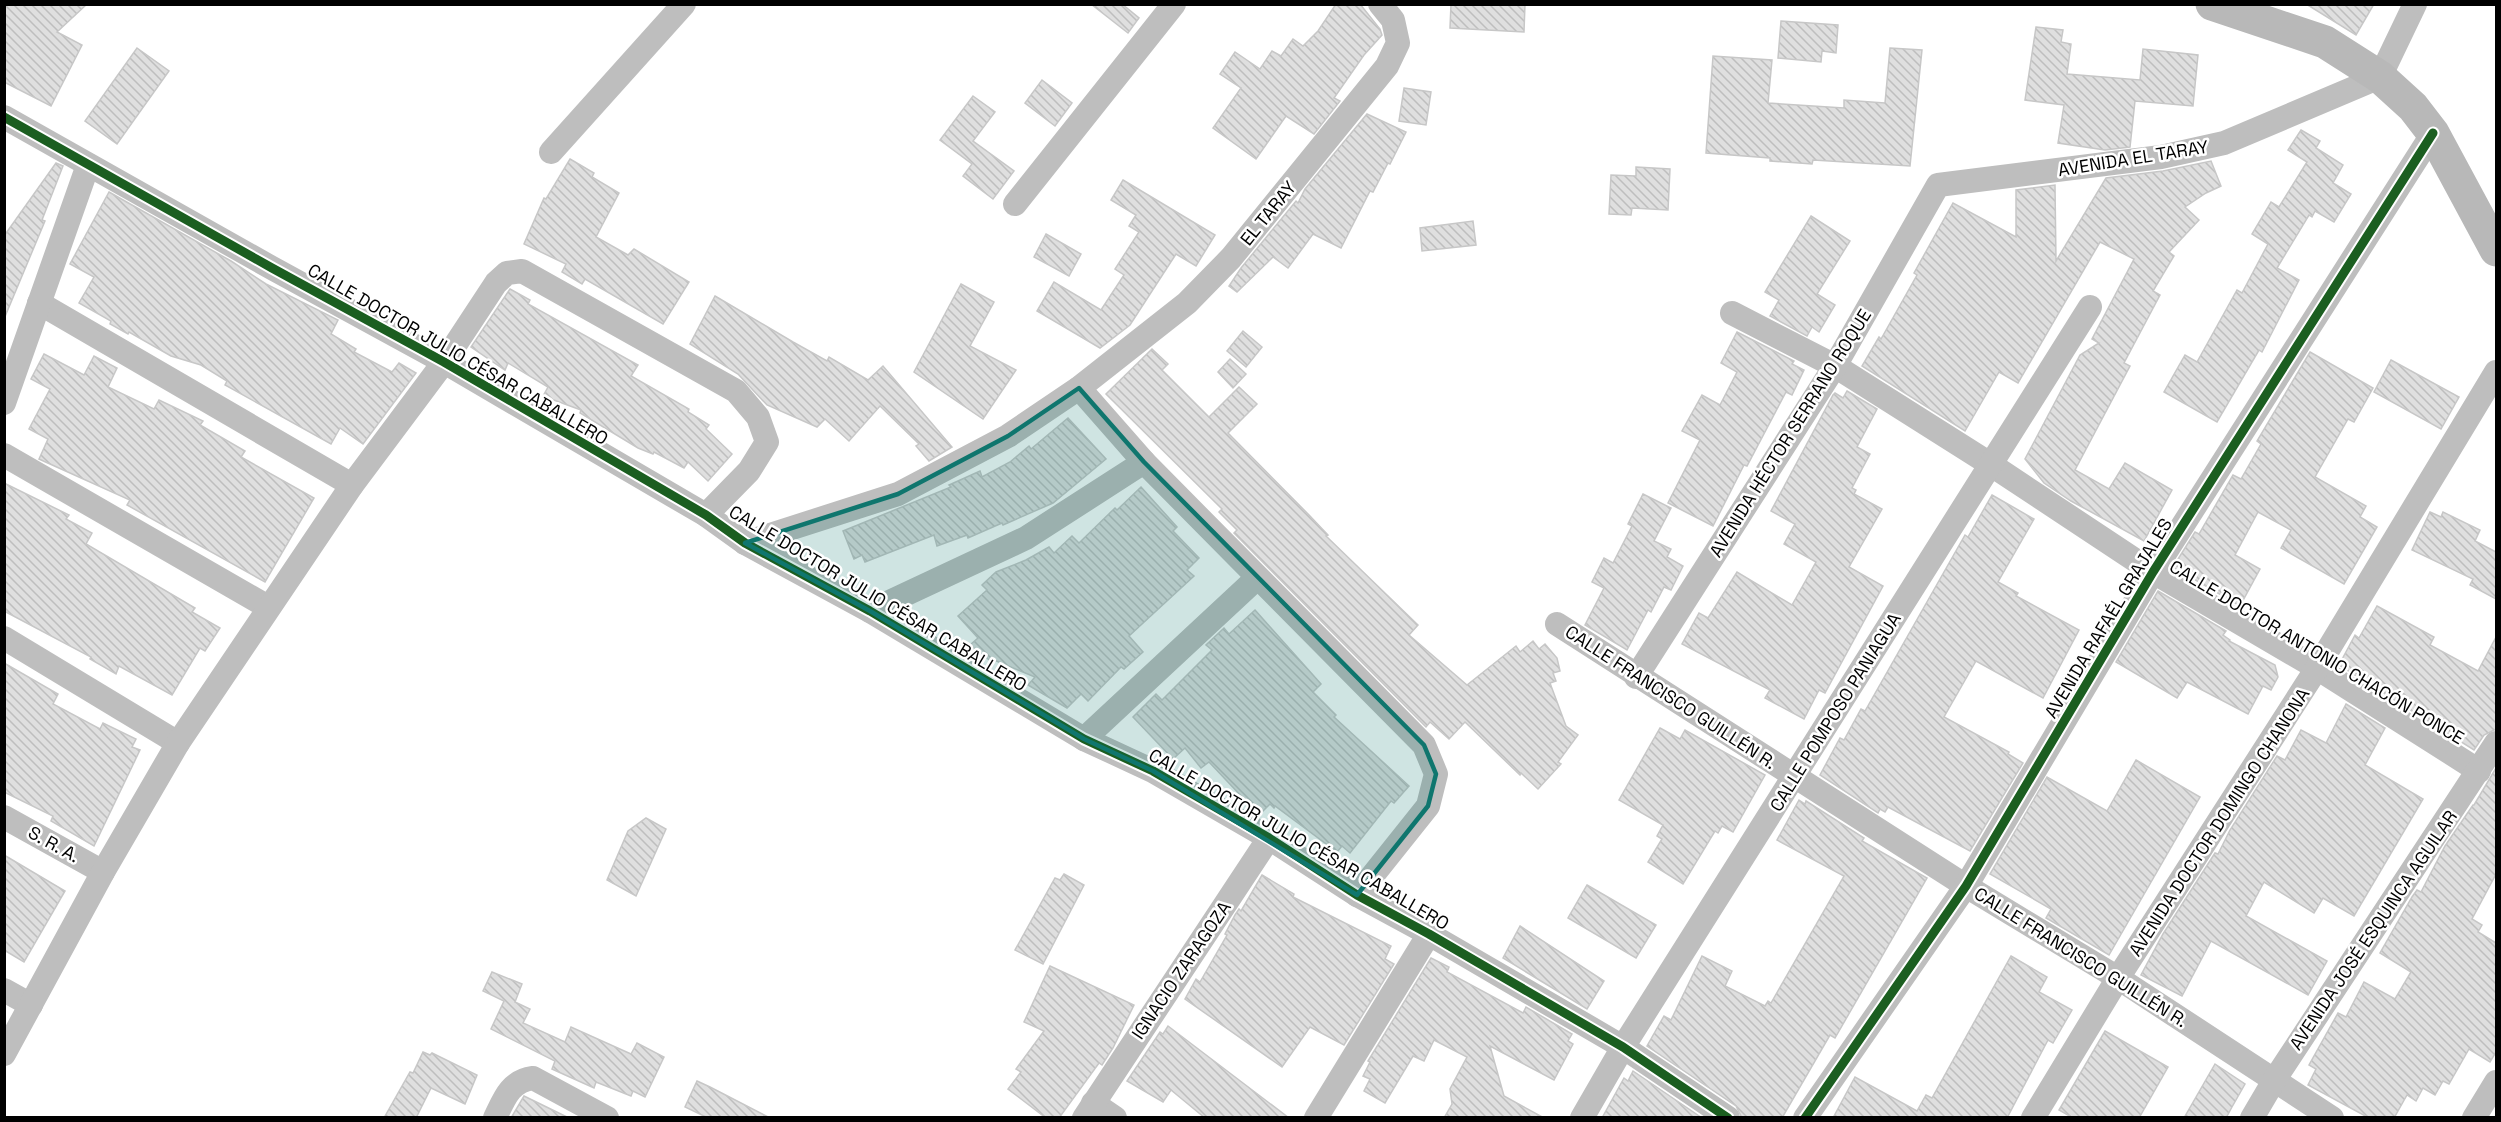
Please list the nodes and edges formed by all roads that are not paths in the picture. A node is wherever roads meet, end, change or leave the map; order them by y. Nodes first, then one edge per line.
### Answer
1 (684, 4) edge
2 (1174, 4) edge
3 (1380, 4) edge
4 (2212, 4) edge
5 (2415, 4) edge
6 (2380, 77) junction
7 (4, 117) edge
8 (2433, 133) junction
9 (551, 152) dead end
10 (88, 165) junction
11 (1938, 185) joint
12 (1016, 204) dead end
13 (2496, 250) edge
14 (39, 303) junction
15 (2090, 307) dead end
16 (1732, 313) dead end
17 (444, 362) junction
18 (1835, 366) junction
19 (2496, 372) edge
20 (1078, 388) junction
21 (4, 403) edge
22 (4, 455) edge
23 (1144, 462) junction
24 (1990, 464) junction
25 (352, 485) junction
26 (706, 515) junction
27 (745, 543) junction
28 (2153, 572) junction
29 (1257, 578) junction
30 (268, 607) junction
31 (870, 611) junction
32 (1557, 624) dead end
33 (4, 639) edge
34 (2317, 669) junction
35 (1636, 677) junction
36 (1084, 739) junction
37 (178, 743) junction
38 (2496, 743) edge
39 (2479, 771) junction
40 (1795, 777) junction
41 (4, 817) edge
42 (1269, 838) junction
43 (103, 872) junction
44 (1966, 886) junction
45 (1357, 895) junction
46 (1429, 934) junction
47 (2118, 978) junction
48 (4, 990) edge
49 (31, 1005) junction
50 (1623, 1047) junction
51 (4, 1054) edge
52 (2275, 1078) junction
53 (2496, 1082) edge
54 (1089, 1110) edge
55 (495, 1118) edge
56 (607, 1118) edge
57 (1115, 1118) edge
58 (1316, 1118) edge
59 (1582, 1118) edge
60 (1728, 1118) edge
61 (1805, 1118) edge
62 (2033, 1118) edge
63 (2252, 1118) edge
64 (2332, 1118) edge
65 (2474, 1118) edge

1 - 9 street
2 - 12 street
3 - 20 street, EL TARAY
4 - 6 street
5 - 6 street
6 - 8 street
6 - 11 street, AVENIDA EL TARAY
7 - 10 street, CALLE DOCTOR JULIO CÉSAR CABALLERO
8 - 13 street
8 - 28 street, AVENIDA RAFAÉL GRAJALES
10 - 14 street
10 - 17 street, CALLE DOCTOR JULIO CÉSAR CABALLERO
11 - 18 street, AVENIDA HÉCTOR SERRANO ROQUE
14 - 21 street
14 - 25 street
15 - 24 street, CALLE POMPOSO PANIAGUA
16 - 18 street, CALLE DOCTOR ANTONIO CHACÓN PONCE
17 - 25 street
17 - 26 street, CALLE DOCTOR JULIO CÉSAR CABALLERO
17 - 26 street
18 - 24 street, CALLE DOCTOR ANTONIO CHACÓN PONCE
18 - 35 street, AVENIDA HÉCTOR SERRANO ROQUE
19 - 34 street, AVENIDA DOCTOR DOMINGO CHANONA
20 - 23 street
20 - 27 street, EL TARAY
22 - 30 street
23 - 29 street
23 - 31 street
24 - 28 street, CALLE DOCTOR ANTONIO CHACÓN PONCE
24 - 40 street, CALLE POMPOSO PANIAGUA
25 - 30 street
26 - 27 street, CALLE DOCTOR JULIO CÉSAR CABALLERO
27 - 31 street, CALLE DOCTOR JULIO CÉSAR CABALLERO
28 - 34 street, CALLE DOCTOR ANTONIO CHACÓN PONCE
28 - 44 street, AVENIDA RAFAÉL GRAJALES
29 - 36 street
29 - 45 street
30 - 37 street
31 - 36 street, CALLE DOCTOR JULIO CÉSAR CABALLERO
32 - 35 street, CALLE FRANCISCO GUILLÉN R.
33 - 37 street
34 - 39 street, CALLE DOCTOR ANTONIO CHACÓN PONCE
34 - 47 street, AVENIDA DOCTOR DOMINGO CHANONA
35 - 40 street, CALLE FRANCISCO GUILLÉN R.
36 - 42 street, CALLE DOCTOR JULIO CÉSAR CABALLERO
37 - 43 street
38 - 39 street, AVENIDA JOSÉ ESQUINCA AGUILAR
39 - 52 street, AVENIDA JOSÉ ESQUINCA AGUILAR
40 - 44 street, CALLE FRANCISCO GUILLÉN R.
40 - 50 street, CALLE POMPOSO PANIAGUA
41 - 43 street, S. R. A.
42 - 45 street, CALLE DOCTOR JULIO CÉSAR CABALLERO
42 - 54 street, IGNACIO ZARAGOZA
43 - 49 street
44 - 47 street, CALLE FRANCISCO GUILLÉN R.
44 - 61 street, AVENIDA RAFAÉL GRAJALES
45 - 46 street, CALLE DOCTOR JULIO CÉSAR CABALLERO
46 - 50 street, CALLE DOCTOR JULIO CÉSAR CABALLERO
46 - 58 street
47 - 52 street, CALLE FRANCISCO GUILLÉN R.
47 - 62 street, AVENIDA DOCTOR DOMINGO CHANONA
48 - 49 street
49 - 51 street
50 - 59 street, CALLE POMPOSO PANIAGUA
50 - 60 street, CALLE DOCTOR JULIO CÉSAR CABALLERO
52 - 63 street, AVENIDA JOSÉ ESQUINCA AGUILAR
52 - 64 street, CALLE FRANCISCO GUILLÉN R.
53 - 65 street
54 - 57 street
55 - 56 street

